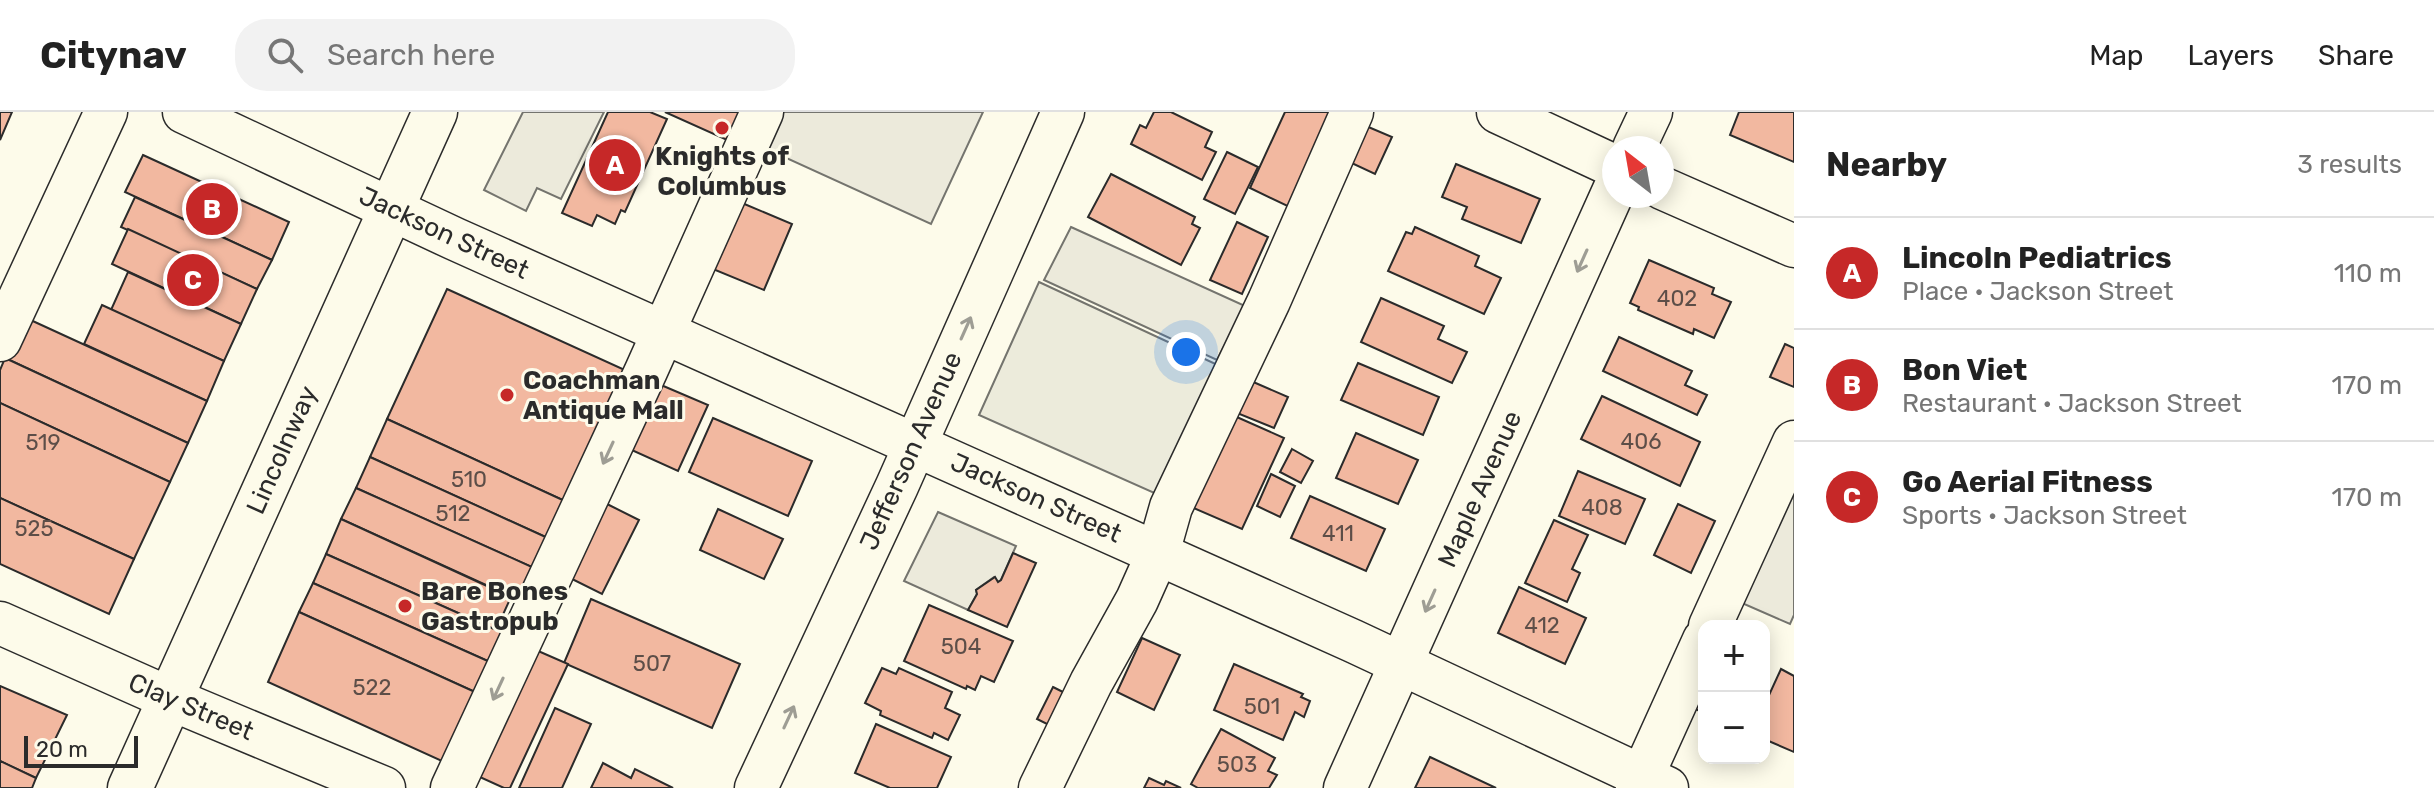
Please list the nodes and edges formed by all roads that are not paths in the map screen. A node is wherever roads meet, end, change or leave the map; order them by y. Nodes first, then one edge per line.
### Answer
1 (106, 112) edge
2 (184, 112) edge
3 (435, 112) edge
4 (762, 112) edge
5 (1063, 112) edge
6 (1352, 112) edge
7 (1498, 112) edge
8 (1651, 112) edge
9 (1640, 136) edge
10 (1602, 160) edge
11 (1674, 193) edge
12 (1606, 208) edge
13 (391, 209) junction
14 (1794, 246) edge
15 (664, 331) junction
16 (0, 340) edge
17 (1794, 442) edge
18 (915, 443) junction
19 (1158, 553) junction
20 (1713, 620) edge
21 (0, 623) edge
22 (1698, 656) edge
23 (1402, 663) junction
24 (171, 699) junction
25 (1649, 784) edge
26 (130, 788) edge
27 (384, 788) edge
28 (452, 788) edge
29 (756, 788) edge
30 (1040, 788) edge
31 (1345, 788) edge

1 - 16 street
2 - 13 street, Jackson Street
3 - 13 main road, Lincolnway
4 - 15 street
18 -> 5 street, Jefferson Avenue
6 - 19 street
7 - 10 street
8 - 9 street
11 - 14 street
12 -> 23 street, Maple Avenue
13 - 15 street, Jackson Street
13 - 24 main road, Lincolnway
15 - 18 street, Jackson Street
15 -> 28 street
17 - 20 street
18 - 19 street, Jackson Street
29 -> 18 street, Jefferson Avenue
19 - 23 street, Jackson Street
19 - 30 street
21 - 24 street, Clay Street
22 - 25 street
23 - 25 street, Jackson Street
23 - 31 street, Maple Avenue
24 - 26 main road, Lincolnway
24 - 27 street, Clay Street

